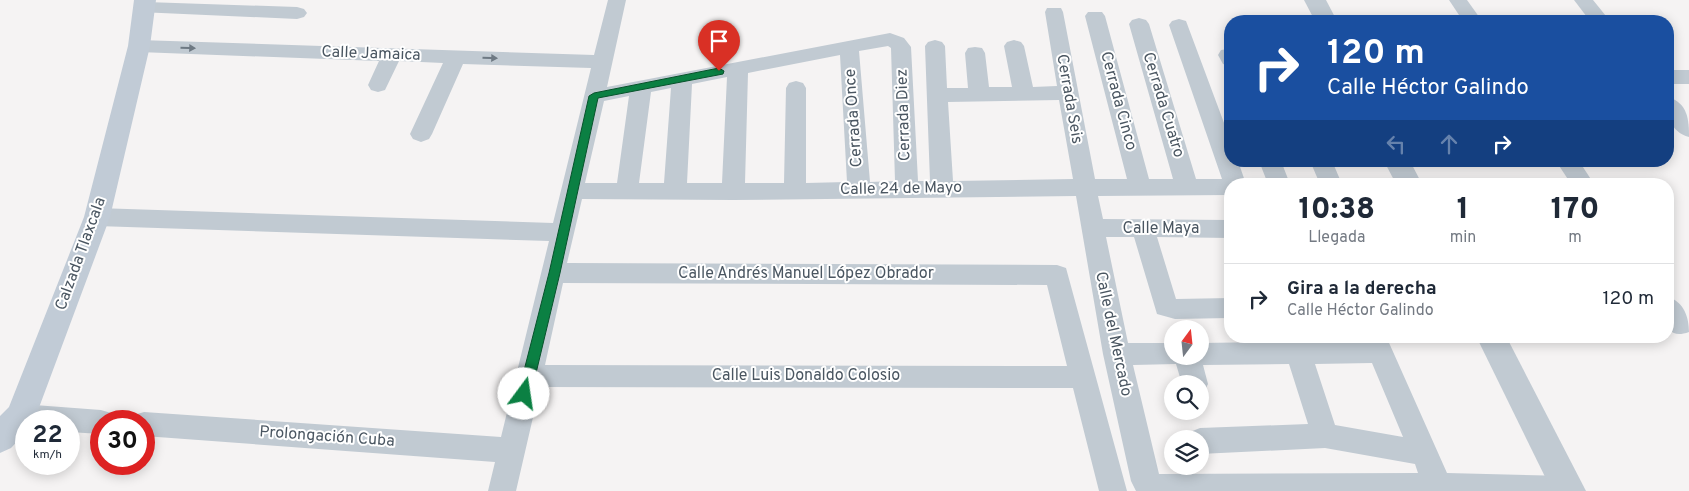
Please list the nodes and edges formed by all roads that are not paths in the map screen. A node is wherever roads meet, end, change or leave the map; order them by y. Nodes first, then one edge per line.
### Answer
1 (617, 0) edge
2 (1315, 0) edge
3 (1458, 0) edge
4 (1583, 0) edge
5 (145, 4) edge
6 (1054, 12) dead end
7 (297, 13) dead end
8 (1323, 15) edge
9 (1468, 15) edge
10 (1595, 15) edge
11 (1096, 16) dead end
12 (1139, 24) dead end
13 (1179, 25) dead end
14 (139, 46) junction
15 (935, 46) dead end
16 (1014, 46) dead end
17 (849, 47) junction
18 (975, 53) dead end
19 (392, 55) junction
20 (456, 57) junction
21 (603, 62) junction
22 (738, 68) junction
23 (1674, 77) edge
24 (1689, 77) edge
25 (682, 79) junction
26 (378, 85) dead end
27 (641, 87) junction
28 (796, 88) dead end
29 (1024, 93) junction
30 (1068, 93) junction
31 (980, 94) junction
32 (937, 95) junction
33 (594, 96) junction
34 (1674, 111) edge
35 (1689, 130) edge
36 (421, 134) dead end
37 (1224, 153) edge
38 (1571, 167) edge
39 (1579, 178) edge
40 (1084, 186) junction
41 (1140, 186) junction
42 (1187, 187) junction
43 (1224, 187) edge
44 (859, 189) junction
45 (907, 189) junction
46 (942, 189) junction
47 (572, 191) junction
48 (795, 191) junction
49 (627, 192) junction
50 (675, 192) junction
51 (733, 192) junction
52 (97, 217) junction
53 (1092, 228) junction
54 (1142, 229) junction
55 (1224, 230) edge
56 (564, 232) junction
57 (555, 273) junction
58 (1224, 308) edge
59 (1495, 343) edge
60 (1377, 344) edge
61 (1299, 353) junction
62 (1116, 354) junction
63 (1164, 354) edge
64 (1209, 354) edge
65 (529, 376) junction
66 (1083, 377) junction
67 (23, 410) edge
68 (15, 422) edge
69 (155, 425) edge
70 (1325, 436) junction
71 (0, 438) edge
72 (1209, 441) edge
73 (511, 450) junction
74 (1423, 453) junction
75 (1438, 486) junction
76 (1569, 490) edge
77 (502, 491) edge
78 (1113, 491) edge

1 - 21 street
2 - 8 street
3 - 9 street
4 - 10 street
5 - 7 street
5 - 14 main road, Calzada Tlaxcala
6 - 30 street, Cerrada Seis
11 - 41 street, Cerrada Cinco
12 - 42 street, Cerrada Cuatro
13 - 37 street
14 -> 19 street, Calle Jamaica
14 - 52 main road, Calzada Tlaxcala
15 - 32 street
16 - 29 street
17 - 22 street
17 - 44 street, Cerrada Once
17 - 45 street, Cerrada Diez
18 - 31 street
19 - 20 street, Calle Jamaica
19 - 26 street
20 -> 21 street, Calle Jamaica
20 - 36 street
21 - 33 street
22 - 25 street
22 - 51 street
23 - 24 street
25 - 27 street
25 - 50 street
27 - 33 street
27 - 49 street
28 - 48 street
29 - 30 street
29 - 31 street
30 - 40 street, Cerrada Seis
31 - 32 street
32 - 46 street
33 - 47 street
34 - 35 street
38 - 39 street
40 - 41 street, Calle 24 de Mayo
40 - 46 street, Calle 24 de Mayo
40 - 53 street, Calle del Mercado
41 - 42 street, Calle 24 de Mayo
42 - 43 street, Calle 24 de Mayo
44 - 45 street, Calle 24 de Mayo
44 - 48 street, Calle 24 de Mayo
45 - 46 street, Calle 24 de Mayo
47 - 49 street, Calle 24 de Mayo
47 - 56 street
48 - 51 street, Calle 24 de Mayo
49 - 50 street, Calle 24 de Mayo
50 - 51 street, Calle 24 de Mayo
52 - 56 street
52 - 67 main road, Calzada Tlaxcala
53 - 54 street, Calle Maya
53 - 62 street, Calle del Mercado
54 - 55 street, Calle Maya
54 - 58 street
56 - 57 street
57 - 65 street
57 - 66 street, Calle Andrés Manuel López Obrador
59 - 76 street
60 - 61 street
60 - 74 street
61 - 64 street
61 - 70 street
62 - 63 street
62 - 75 street, Calle del Mercado
65 - 66 street, Calle Luis Donaldo Colosio
65 - 73 street
66 - 78 street
68 - 71 main road, Calzada Tlaxcala
69 - 73 street, Prolongación Cuba
70 - 72 street
70 - 74 street
73 - 77 street
74 - 75 street
75 - 76 street

